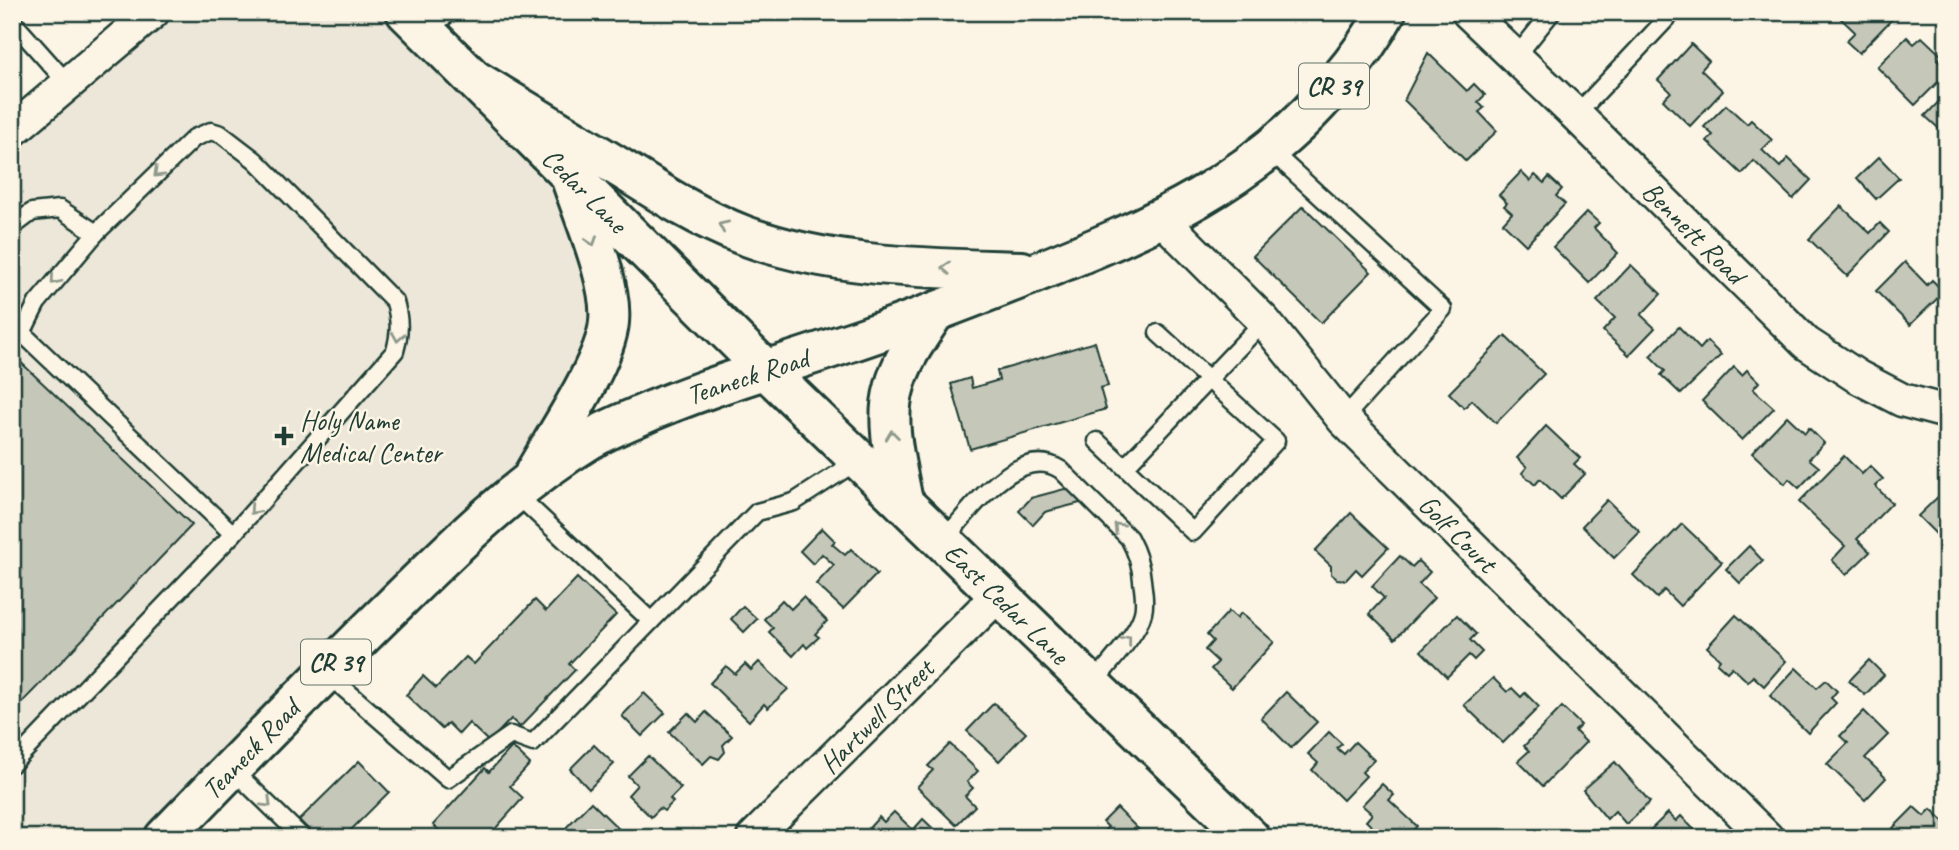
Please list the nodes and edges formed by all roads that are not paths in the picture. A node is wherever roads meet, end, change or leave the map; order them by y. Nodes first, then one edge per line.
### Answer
1 (153, 12) edge
2 (1386, 12) edge
3 (1468, 12) edge
4 (1552, 12) edge
5 (1673, 12) edge
6 (427, 18) edge
7 (12, 21) edge
8 (1516, 57) junction
9 (475, 80) junction
10 (68, 84) junction
11 (1576, 115) junction
12 (12, 131) edge
13 (1270, 150) junction
14 (570, 176) junction
15 (1162, 219) junction
16 (12, 227) edge
17 (96, 233) junction
18 (1038, 272) junction
19 (935, 312) junction
20 (1264, 321) junction
21 (1158, 333) dead end
22 (17, 337) edge
23 (764, 369) junction
24 (1209, 380) junction
25 (1947, 412) edge
26 (1343, 419) junction
27 (1097, 441) dead end
28 (859, 460) junction
29 (1125, 467) junction
30 (523, 486) junction
31 (903, 502) junction
32 (233, 534) junction
33 (943, 541) junction
34 (999, 594) junction
35 (651, 621) junction
36 (325, 672) junction
37 (1092, 685) junction
38 (12, 764) edge
39 (232, 769) junction
40 (164, 838) edge
41 (303, 838) edge
42 (753, 838) edge
43 (1250, 838) edge
44 (1767, 838) edge

1 - 10 street
2 - 13 main road, Teaneck Road / CR 39
3 - 8 street, Bennett Road
4 - 8 lane
5 - 11 lane
6 - 9 main road, Cedar Lane
7 - 10 lane
8 - 11 street, Bennett Road
9 - 14 main road, Cedar Lane
18 -> 9 main road
10 - 12 street
11 - 25 street, Bennett Road
13 - 15 main road, Teaneck Road / CR 39
13 - 26 lane
14 - 23 main road, Cedar Lane
14 -> 30 main road
15 - 18 main road, Teaneck Road / CR 39
15 - 20 street, Golf Court
16 - 17 lane
17 -> 22 lane
17 - 32 lane
18 - 19 main road, Teaneck Road / CR 39
19 - 23 main road, Teaneck Road / CR 39
31 -> 19 main road
20 - 24 lane
20 - 26 street, Golf Court
21 - 24 lane
22 - 32 lane
23 - 28 main road, East Cedar Lane
23 - 30 main road, Teaneck Road / CR 39
24 - 29 lane
24 - 29 lane
26 - 44 street, Golf Court
27 - 29 lane
28 - 31 main road, East Cedar Lane
28 - 35 lane
30 - 35 lane
30 - 36 main road, Teaneck Road / CR 39
31 - 33 main road, East Cedar Lane
32 - 38 lane
33 - 34 main road, East Cedar Lane
37 -> 33 lane
34 - 37 main road, East Cedar Lane
34 - 42 street, Hartwell Street
35 - 36 lane
36 - 39 main road, Teaneck Road / CR 39
37 - 43 main road, East Cedar Lane
39 - 40 main road, Teaneck Road / CR 39
39 -> 41 lane

